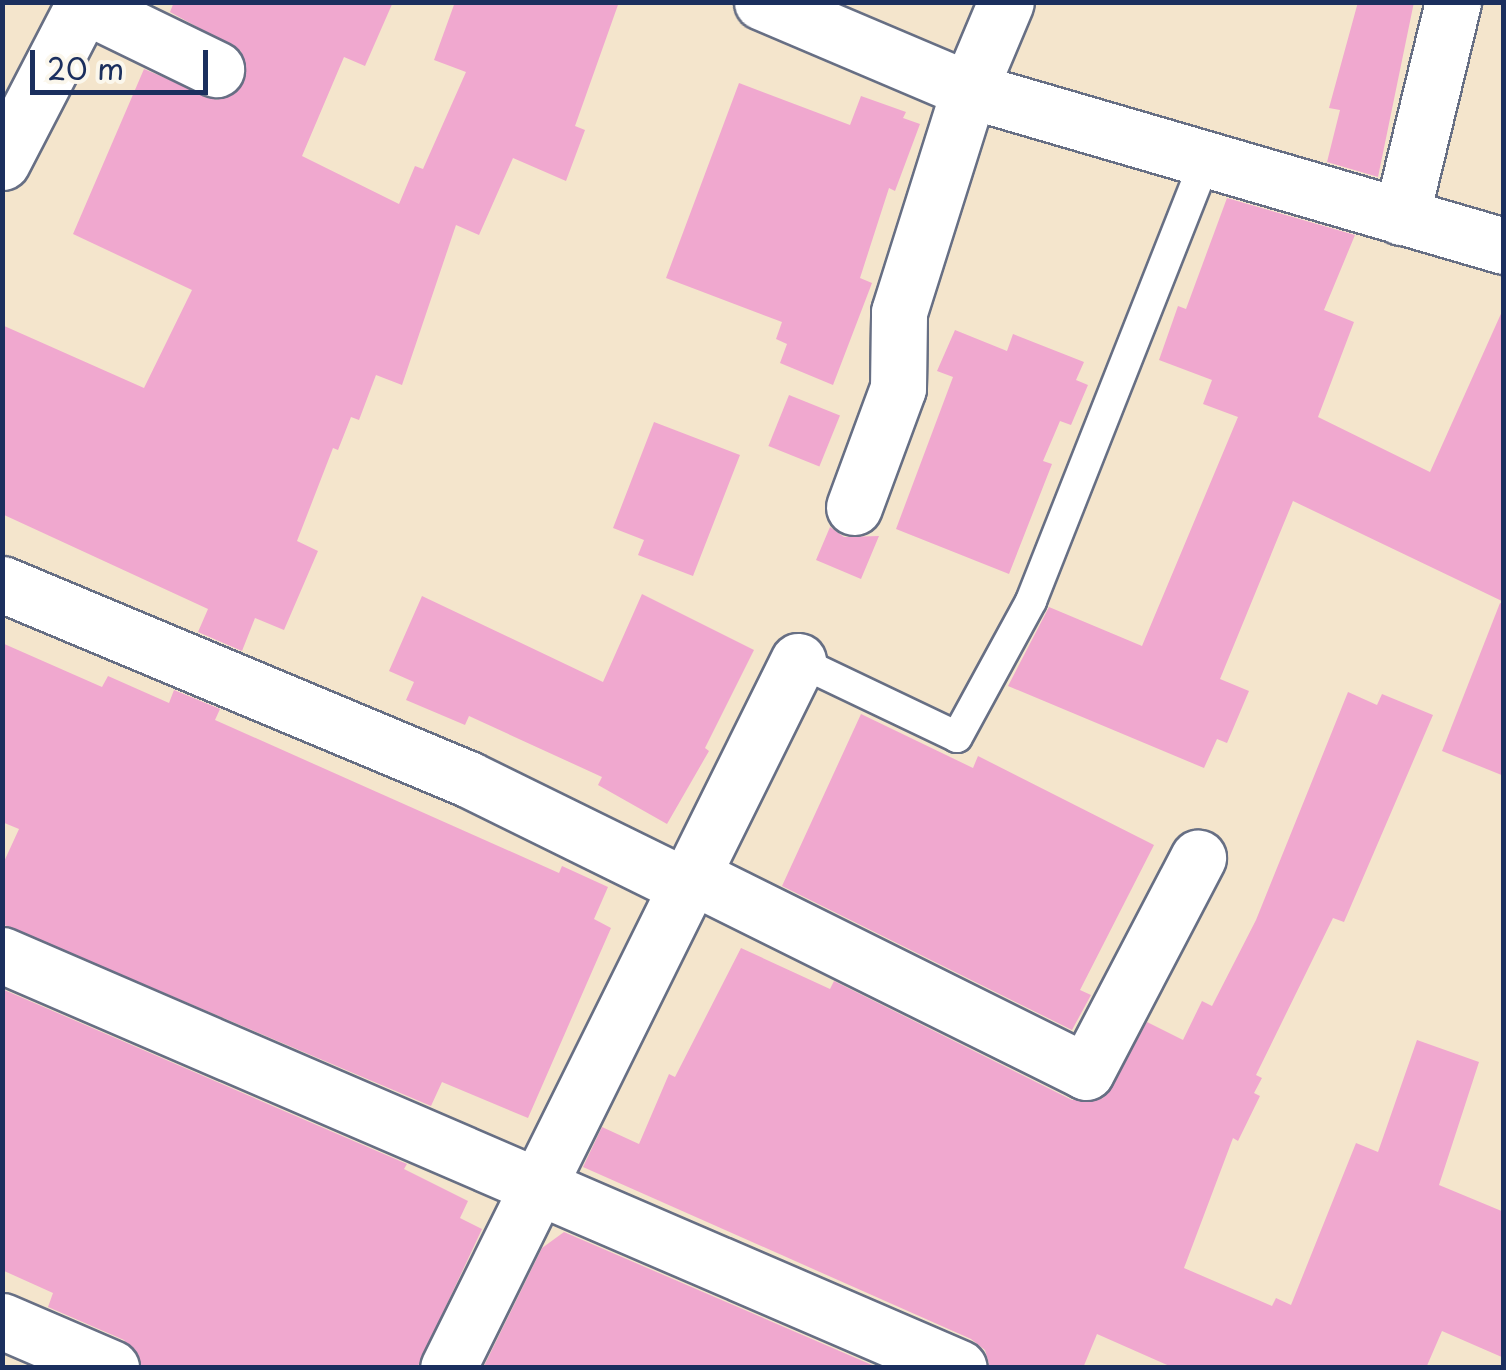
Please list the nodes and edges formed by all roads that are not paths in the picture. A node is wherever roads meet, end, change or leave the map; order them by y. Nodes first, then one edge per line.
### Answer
1 (762, 2) edge
2 (1006, 2) edge
3 (1453, 2) edge
4 (85, 4) edge
5 (216, 68) dead end
6 (969, 90) junction
7 (4, 158) edge
8 (1206, 160) junction
9 (1401, 217) junction
10 (1504, 246) edge
11 (854, 507) dead end
12 (2, 584) edge
13 (798, 661) joint
14 (1198, 858) dead end
15 (687, 881) junction
16 (2, 954) edge
17 (535, 1186) junction
18 (2, 1321) edge
19 (110, 1368) edge
20 (448, 1368) edge
21 (959, 1368) edge

1 - 6 street
2 - 6 street
3 - 9 street
4 - 5 street
4 - 7 street
6 - 8 street
6 - 11 street
8 - 9 street
8 - 13 lane
9 - 10 street
12 - 15 street
13 - 15 street
14 - 15 street
15 - 17 street
16 - 17 street
17 - 20 street
17 - 21 street
18 - 19 street

